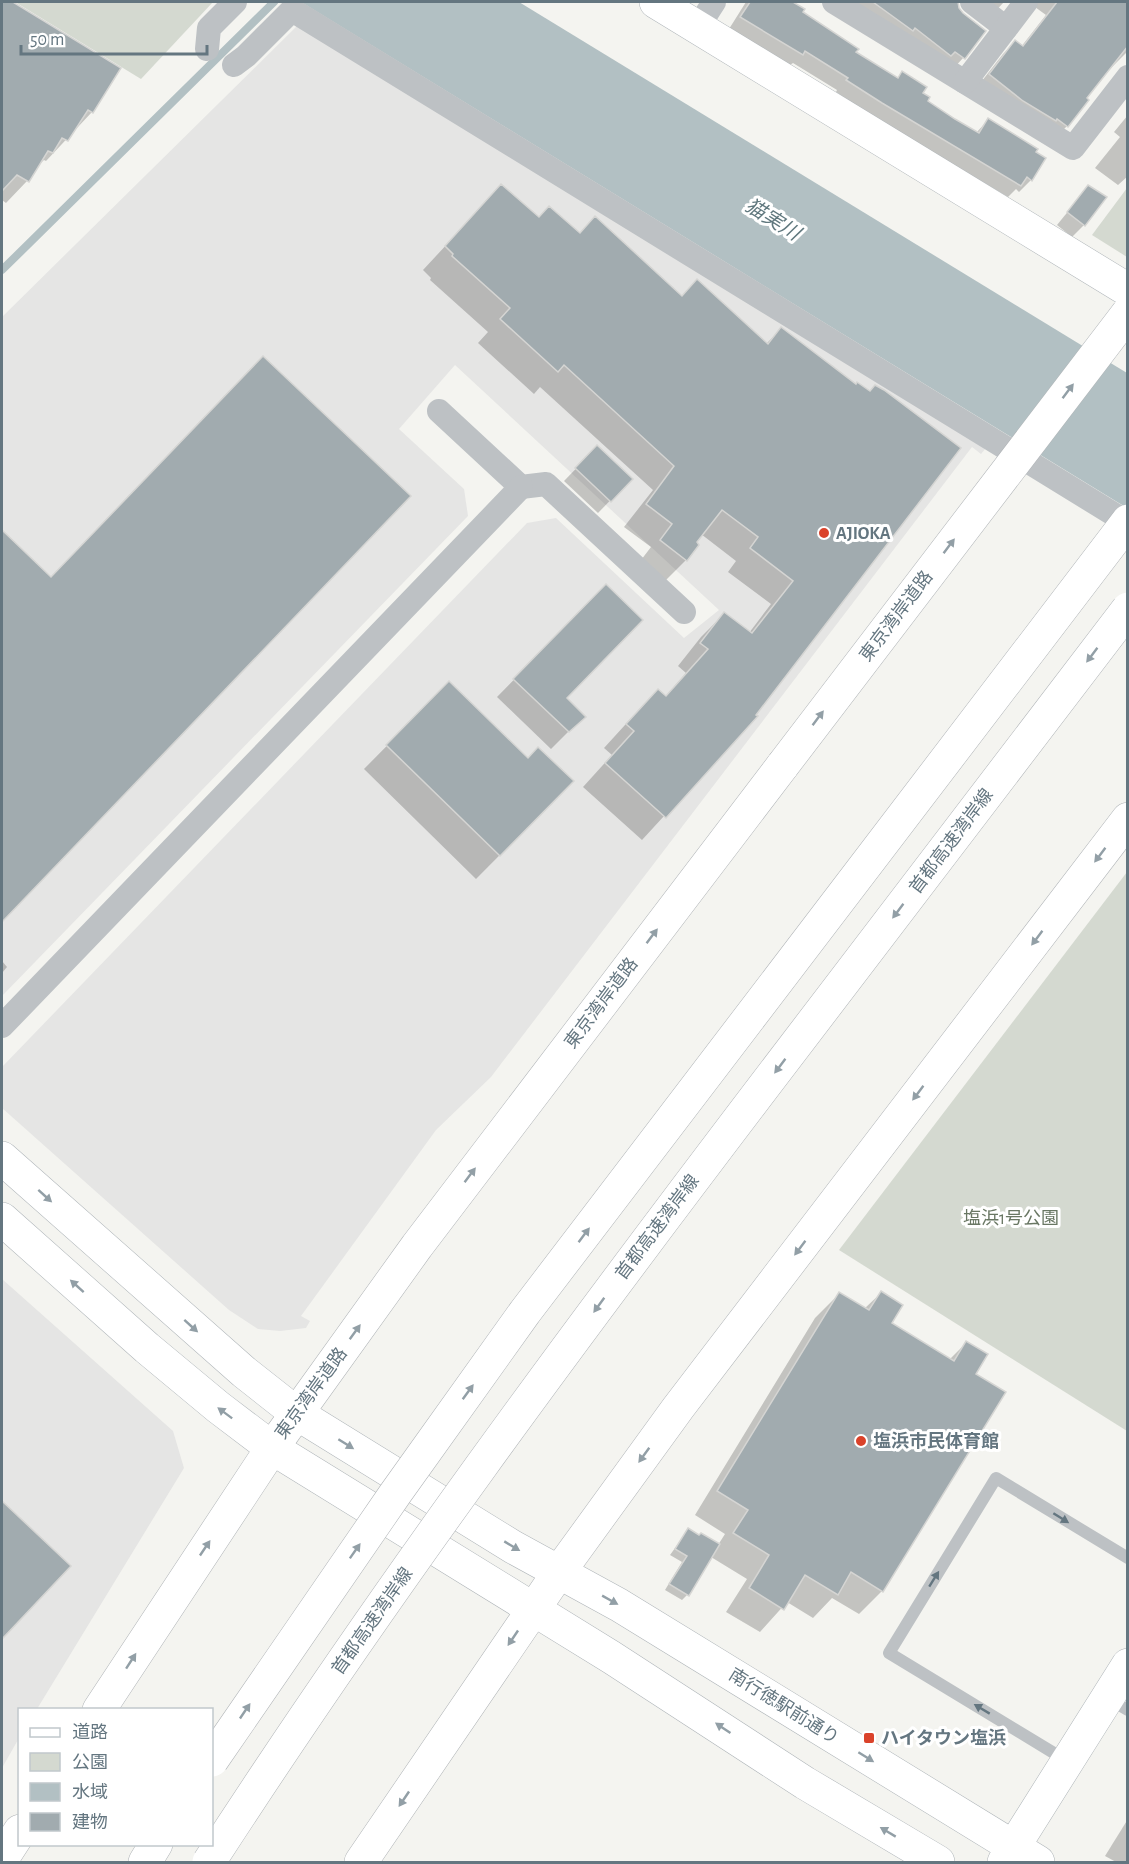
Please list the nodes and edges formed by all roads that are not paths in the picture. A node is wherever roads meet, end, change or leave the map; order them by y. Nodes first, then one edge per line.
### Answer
1 (235, 2) edge
2 (656, 2) edge
3 (834, 2) edge
4 (972, 2) edge
5 (1026, 2) edge
6 (706, 14) edge
7 (1006, 28) junction
8 (207, 49) dead end
9 (234, 65) dead end
10 (1128, 77) edge
11 (964, 82) junction
12 (1128, 290) edge
13 (1128, 313) edge
14 (439, 411) dead end
15 (521, 487) junction
16 (1128, 522) edge
17 (1128, 609) edge
18 (684, 612) dead end
19 (1128, 819) edge
20 (2, 1026) edge
21 (2, 1158) edge
22 (2, 1219) edge
23 (296, 1413) junction
24 (272, 1448) junction
25 (1128, 1558) edge
26 (559, 1572) junction
27 (533, 1610) junction
28 (1128, 1665) edge
29 (1118, 1704) edge
30 (100, 1708) edge
31 (213, 1759) edge
32 (1068, 1761) junction
33 (18, 1834) edge
34 (155, 1846) edge
35 (2, 1858) edge
36 (1019, 1858) edge
37 (145, 1863) edge
38 (209, 1863) edge
39 (361, 1863) edge
40 (938, 1863) edge

1 - 8 street
2 - 6 main road
3 - 11 street
4 - 7 street
5 - 7 street
6 - 12 main road
7 - 11 street
9 - 16 street
10 - 11 street
23 -> 13 main road, 東京湾岸道路, bridge
14 - 15 street
15 - 18 street
15 - 20 street
31 -> 16 main road, bridge
17 -> 38 main road, 首都高速湾岸線, bridge
19 -> 26 main road
21 -> 23 main road, 南行徳駅前通り
24 -> 22 main road
23 - 24 main road, 東京湾岸道路
23 -> 26 main road, 南行徳駅前通り
24 - 27 main road
30 -> 24 main road, 東京湾岸道路
32 -> 25 lane
26 - 27 main road
26 -> 36 main road, 南行徳駅前通り
27 -> 39 main road
40 -> 27 main road
28 - 29 main road
29 - 32 main road
32 - 36 main road
33 - 35 main road
34 - 37 main road

